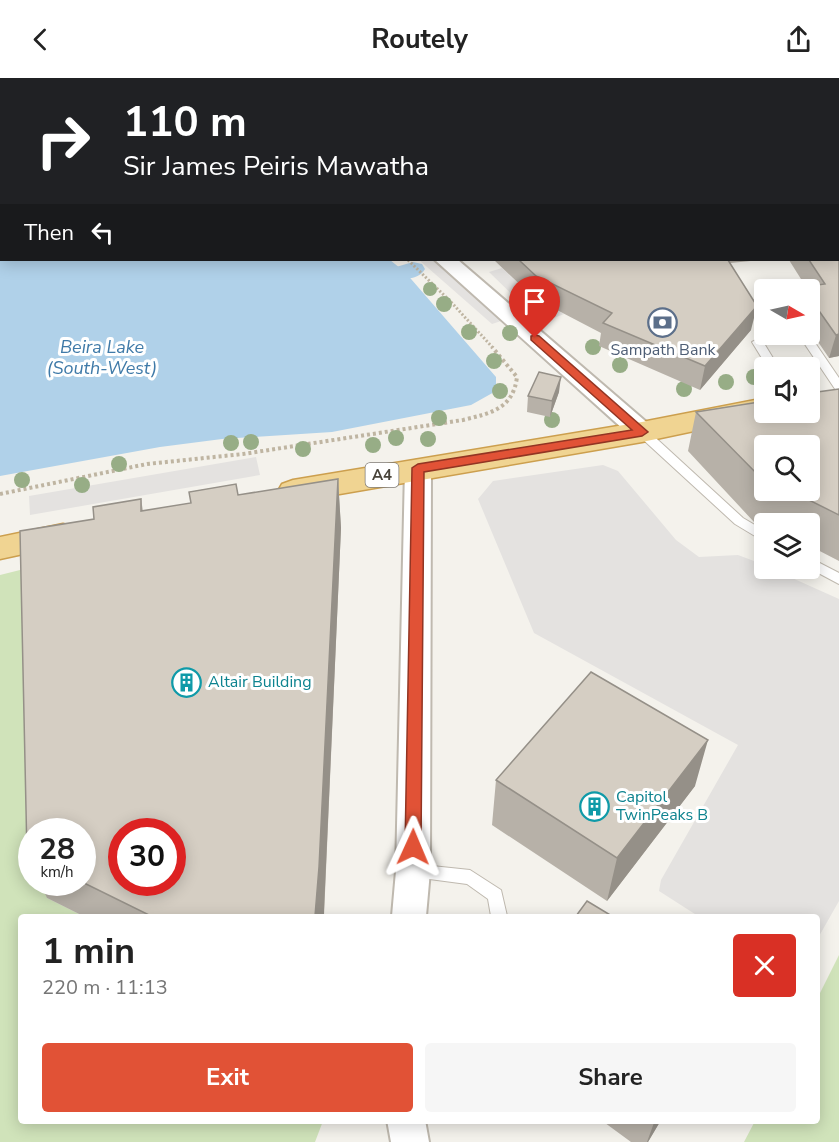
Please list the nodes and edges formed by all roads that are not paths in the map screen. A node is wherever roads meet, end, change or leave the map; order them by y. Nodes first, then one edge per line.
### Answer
1 (447, 261) edge
2 (808, 345) edge
3 (832, 392) edge
4 (754, 409) edge
5 (642, 432) junction
6 (418, 468) junction
7 (267, 495) edge
8 (93, 528) edge
9 (754, 530) edge
10 (0, 548) edge
11 (820, 569) edge
12 (839, 579) edge
13 (413, 871) junction
14 (409, 914) edge
15 (499, 914) edge
16 (407, 1124) edge
17 (410, 1142) edge

1 - 5 street
2 - 3 lane
4 - 5 highway, A4
5 - 6 highway, A4
5 - 9 lane
6 - 7 highway, A4
6 - 13 street
8 - 10 highway
11 - 12 lane
13 - 14 street
13 - 15 lane
16 - 17 street

